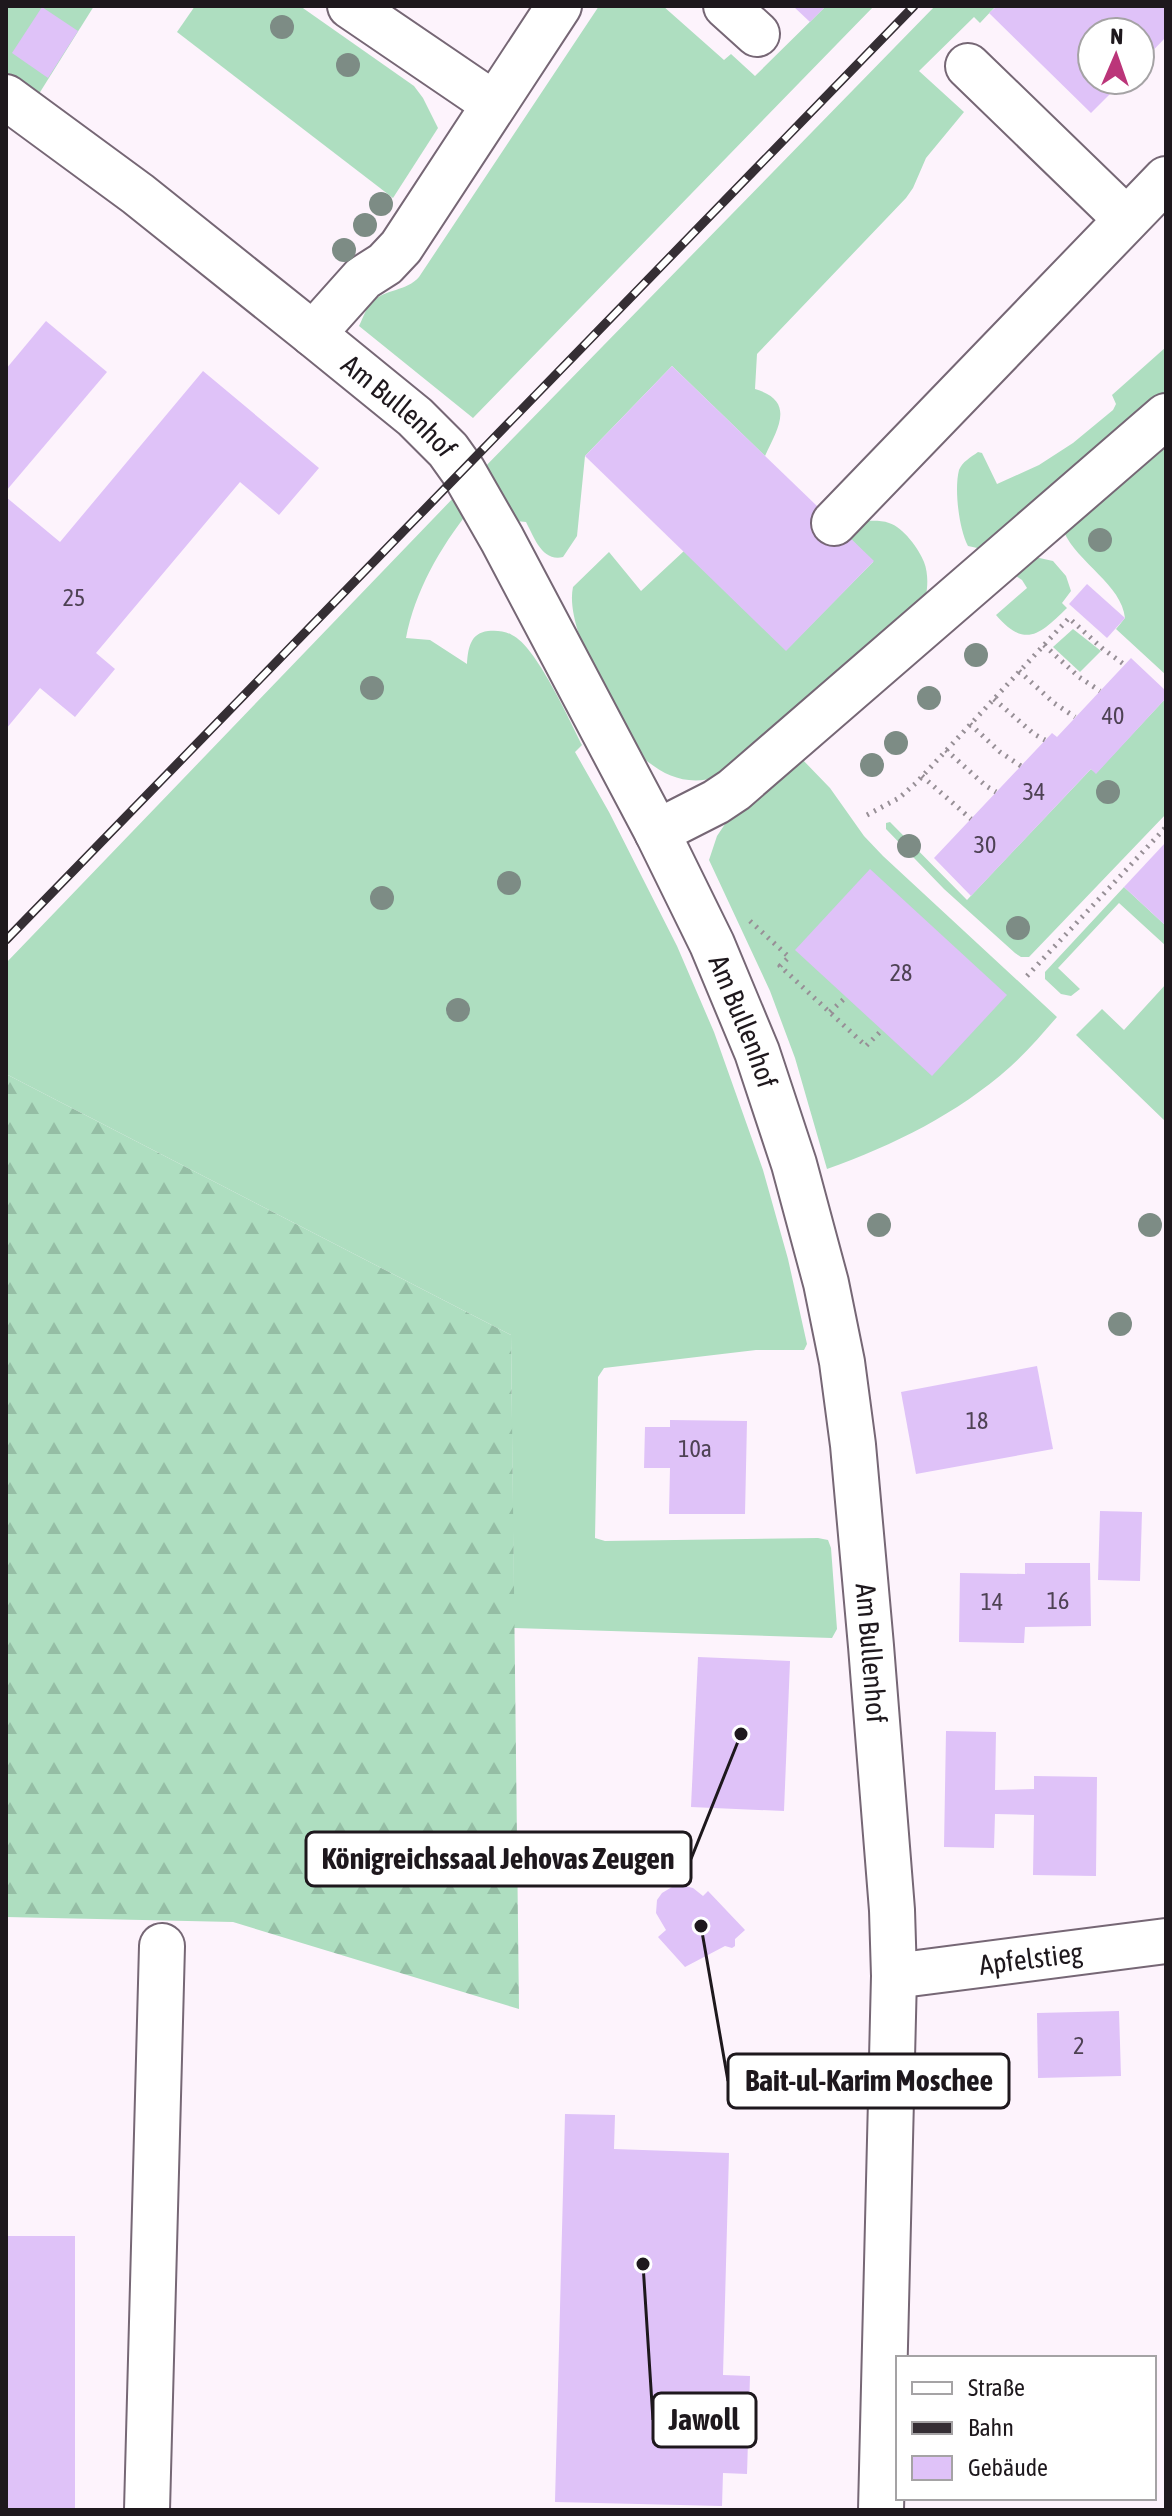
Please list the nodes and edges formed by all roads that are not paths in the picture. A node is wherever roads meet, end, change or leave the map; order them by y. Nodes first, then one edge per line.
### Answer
1 (350, 6) edge
2 (559, 6) edge
3 (968, 66) dead end
4 (6, 97) edge
5 (494, 104) junction
6 (1166, 179) edge
7 (1126, 219) junction
8 (313, 334) junction
9 (1166, 416) edge
10 (834, 523) dead end
11 (657, 832) junction
12 (1166, 1941) edge
13 (162, 1946) dead end
14 (894, 1976) junction
15 (147, 2510) edge
16 (881, 2510) edge

1 - 5 street
2 - 5 street
3 - 7 street
4 - 8 street, Am Bullenhof
5 - 8 street
6 - 7 street
7 - 10 street
8 - 11 street, Am Bullenhof
9 - 11 street
11 - 14 street, Am Bullenhof
12 - 14 street, Apfelstieg
13 - 15 street
14 - 16 street, Am Bullenhof

